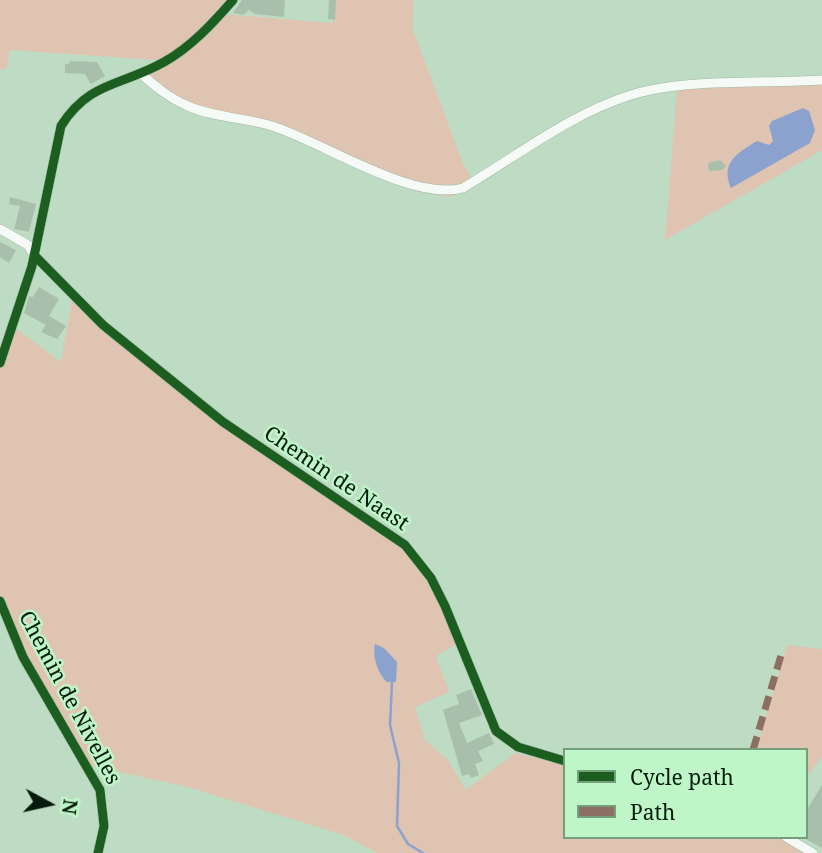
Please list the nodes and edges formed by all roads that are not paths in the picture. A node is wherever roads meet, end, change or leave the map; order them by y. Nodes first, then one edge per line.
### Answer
1 (233, 0) edge
2 (140, 73) junction
3 (822, 80) edge
4 (0, 229) edge
5 (34, 255) junction
6 (0, 363) edge
7 (0, 601) edge
8 (563, 760) edge
9 (789, 839) edge
10 (98, 853) edge
11 (813, 853) edge

1 - 2 street
2 - 3 street
2 - 5 street
4 - 5 street, Chemin de Naast
5 - 6 street
5 - 8 street, Chemin de Naast
7 - 10 street, Chemin de Nivelles
9 - 11 street

